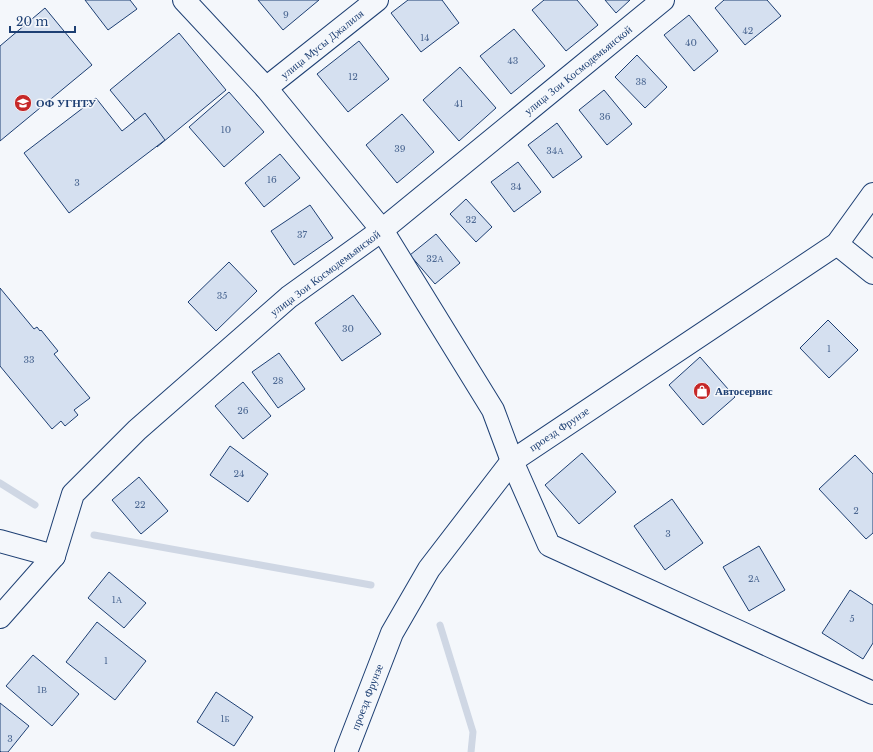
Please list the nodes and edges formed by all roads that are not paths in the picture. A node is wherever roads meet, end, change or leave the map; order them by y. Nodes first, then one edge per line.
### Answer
1 (184, 0) edge
2 (377, 0) edge
3 (663, 0) edge
4 (266, 88) junction
5 (873, 194) edge
6 (382, 230) junction
7 (837, 244) junction
8 (873, 273) edge
9 (512, 461) junction
10 (0, 541) edge
11 (54, 556) junction
12 (0, 617) edge
13 (873, 693) edge
14 (346, 752) edge

1 - 4 street
2 - 4 street, улица Мусы Джалиля
3 - 6 street, улица Зои Космодемьянской
4 - 6 street
5 - 7 street, проезд Фрунзе
6 - 9 street
6 - 11 street, улица Зои Космодемьянской
7 - 8 street
7 - 9 street, проезд Фрунзе
9 - 13 street
9 - 14 street, проезд Фрунзе
10 - 11 street
11 - 12 street, улица Зои Космодемьянской

